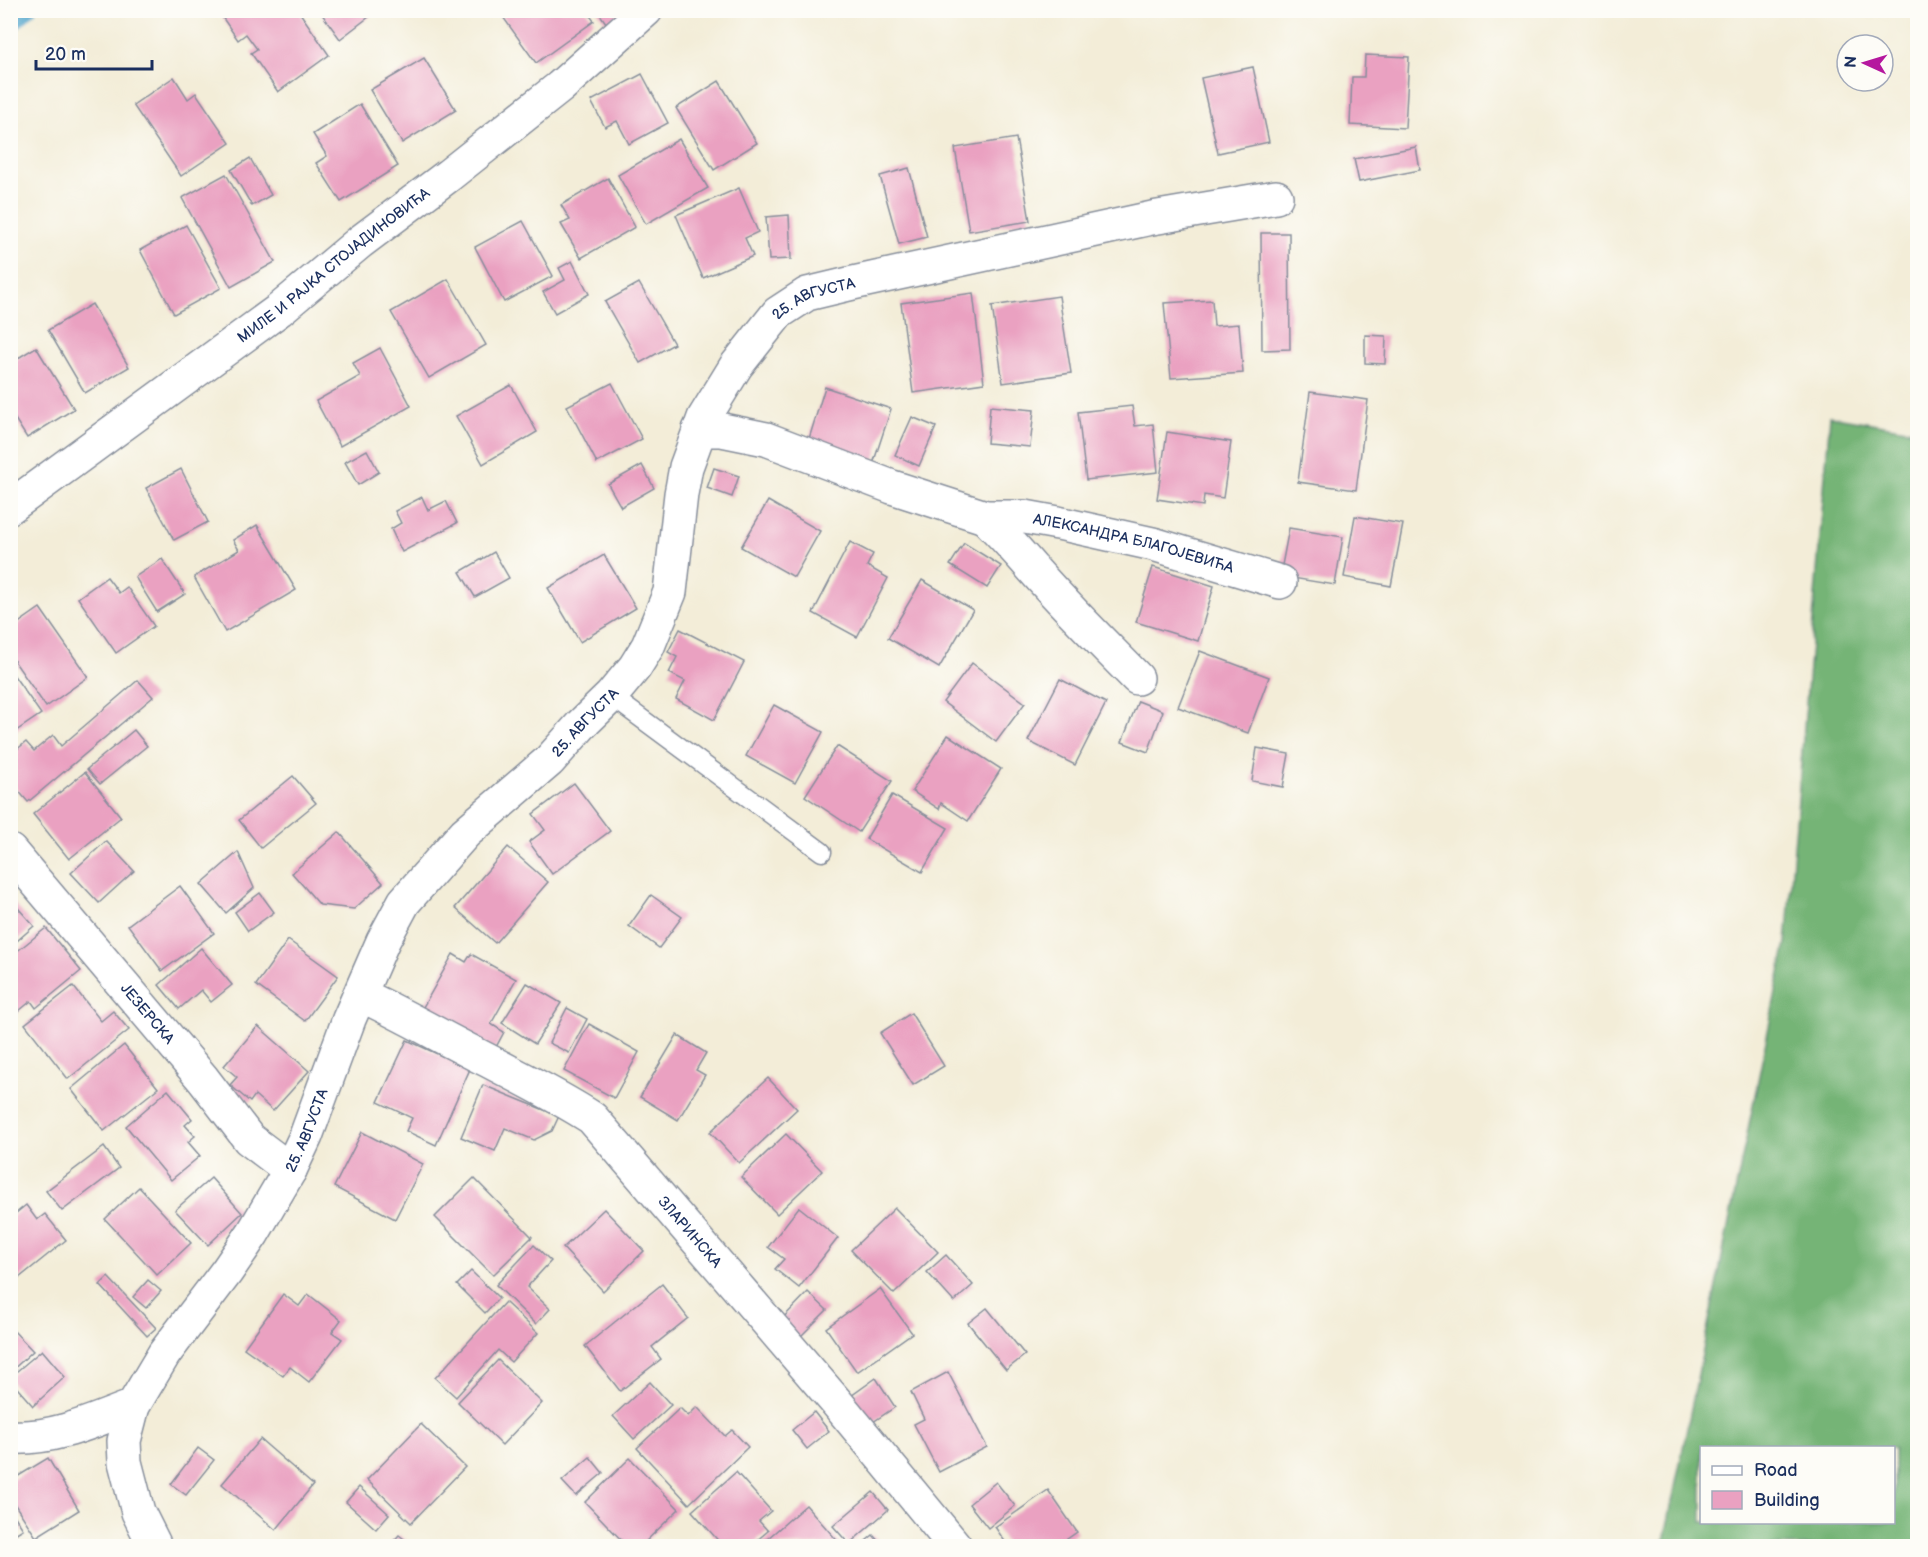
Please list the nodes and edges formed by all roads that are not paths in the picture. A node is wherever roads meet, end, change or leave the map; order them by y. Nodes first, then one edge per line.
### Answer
1 (646, 10) edge
2 (1276, 197) dead end
3 (699, 430) junction
4 (10, 507) edge
5 (985, 517) junction
6 (1280, 582) dead end
7 (1137, 678) dead end
8 (611, 696) junction
9 (10, 851) edge
10 (822, 852) dead end
11 (361, 995) junction
12 (290, 1170) junction
13 (133, 1406) junction
14 (10, 1437) edge
15 (153, 1546) edge
16 (955, 1546) edge

1 - 4 street, МИЛЕ И РАЈКА СТОЈАДИНОВИЋА
2 - 3 street, 25. АВГУСТА
3 - 5 street, АЛЕКСАНДРА БЛАГОЈЕВИЋА
3 - 8 street, 25. АВГУСТА
5 - 6 street, АЛЕКСАНДРА БЛАГОЈЕВИЋА
5 - 7 street, АЛЕКСАНДРА БЛАГОЈЕВИЋА
8 - 10 lane
8 - 11 street, 25. АВГУСТА
9 - 12 street, ЈЕЗЕРСКА
11 - 12 street, 25. АВГУСТА
11 - 16 street, ЗЛАРИНСКА
12 - 13 street, 25. АВГУСТА
13 - 14 street
13 - 15 street, 25. АВГУСТА

